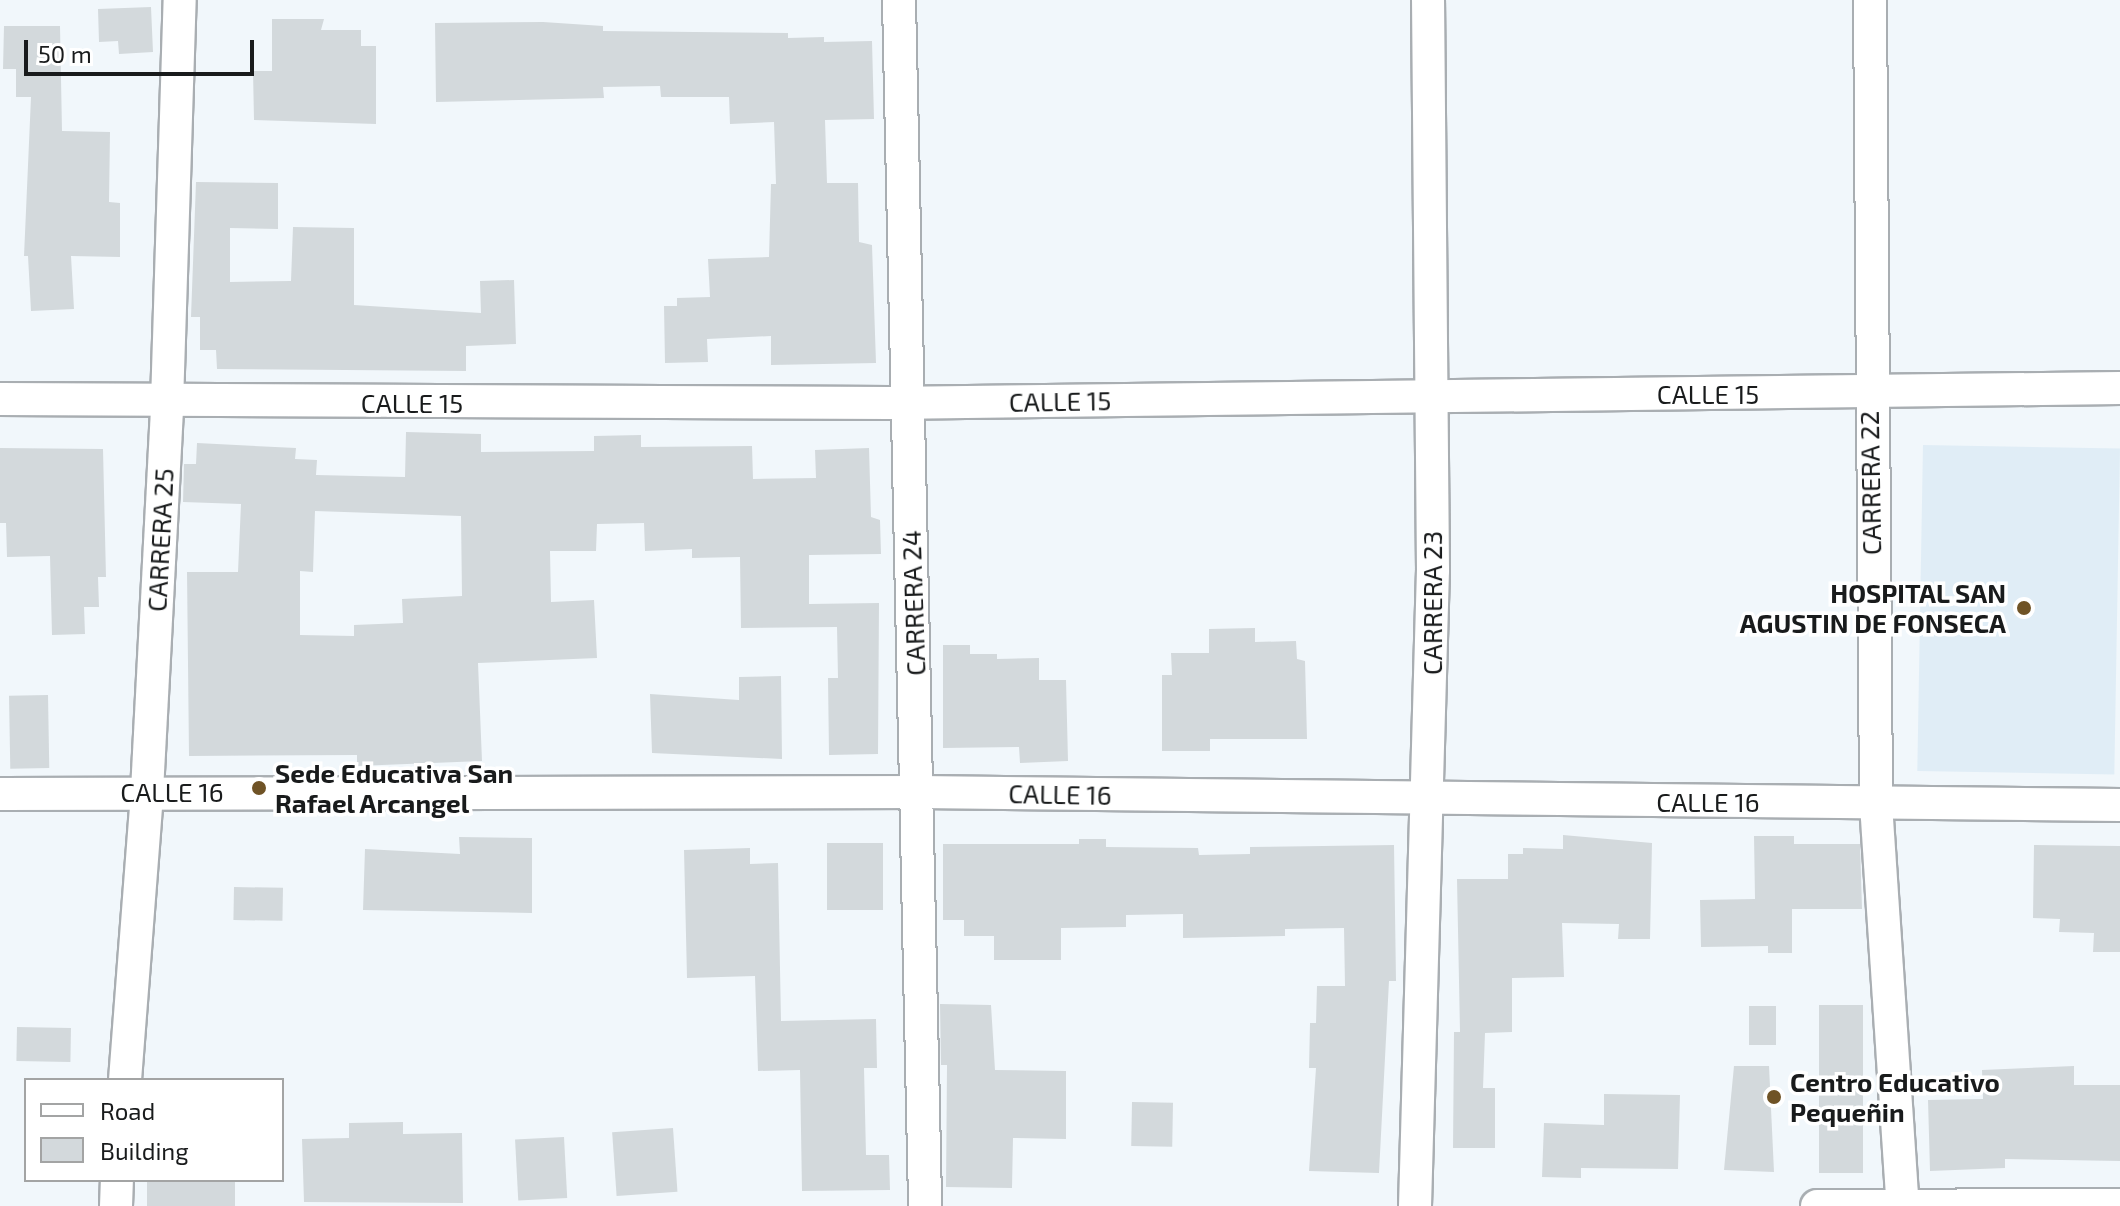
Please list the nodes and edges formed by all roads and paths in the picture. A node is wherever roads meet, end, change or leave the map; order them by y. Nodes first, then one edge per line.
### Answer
1 (180, 0) edge
2 (899, 0) edge
3 (1428, 0) edge
4 (1870, 0) edge
5 (2120, 388) edge
6 (1869, 393) junction
7 (1430, 396) junction
8 (0, 399) edge
9 (907, 402) junction
10 (167, 403) junction
11 (147, 791) junction
12 (919, 792) junction
13 (0, 794) edge
14 (1430, 800) junction
15 (1876, 804) junction
16 (2120, 805) edge
17 (125, 1078) edge
18 (117, 1182) edge
19 (1903, 1205) edge
20 (2120, 1205) edge
21 (116, 1206) edge
22 (925, 1206) edge
23 (1415, 1206) edge
24 (1817, 1206) edge

1 - 10 street, CARRERA 25
2 - 9 street, CARRERA 24
3 - 7 street, CARRERA 23
4 - 6 street, CARRERA 22
5 - 6 street, CALLE 15
6 - 7 street, CALLE 15
6 - 15 street, CARRERA 22
7 - 9 street, CALLE 15
7 - 14 street, CARRERA 23
8 - 10 street, CALLE 15
9 - 10 street, CALLE 15
9 - 12 street, CARRERA 24
10 - 11 street, CARRERA 25
11 - 12 street, CALLE 16
11 - 13 street, CALLE 16
11 - 17 street, CARRERA 25
12 - 14 street, CALLE 16
12 - 22 street, CARRERA 24
14 - 15 street, CALLE 16
14 - 23 street, CARRERA 23
15 - 16 street, CALLE 16
15 - 19 street, CARRERA 22
18 - 21 street
19 - 20 street
19 - 24 street

